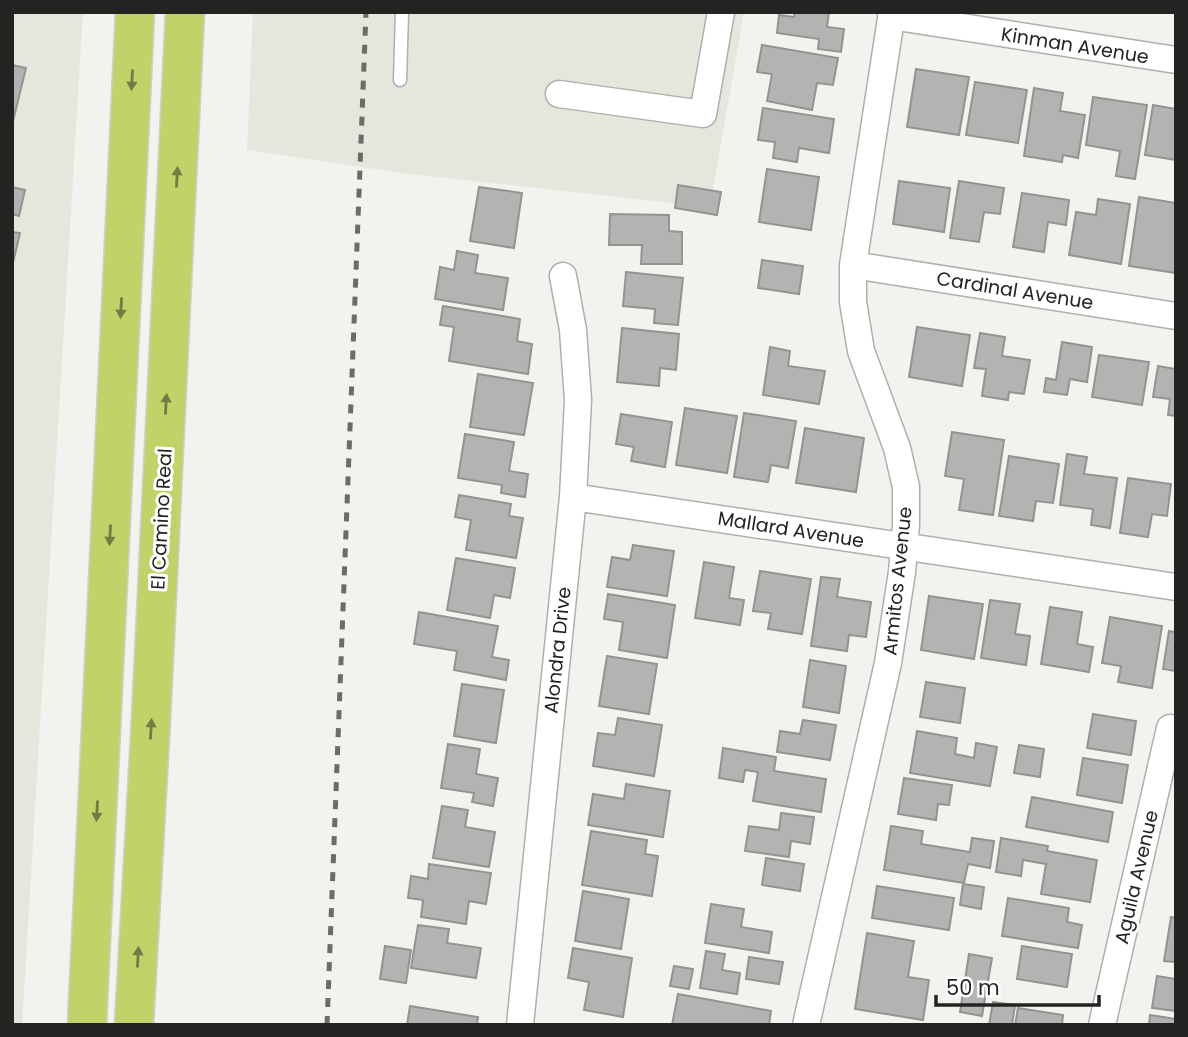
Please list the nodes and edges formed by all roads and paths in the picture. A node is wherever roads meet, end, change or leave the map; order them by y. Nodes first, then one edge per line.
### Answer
1 (135, 12) edge
2 (185, 12) edge
3 (402, 12) edge
4 (720, 12) edge
5 (891, 14) edge
6 (1176, 60) edge
7 (400, 80) dead end
8 (559, 94) dead end
9 (853, 265) junction
10 (563, 276) dead end
11 (1176, 316) edge
12 (573, 497) junction
13 (905, 546) junction
14 (1176, 587) edge
15 (1170, 728) dead end
16 (87, 1025) edge
17 (134, 1025) edge
18 (520, 1025) edge
19 (806, 1025) edge
20 (1102, 1025) edge

1 -> 16 highway
17 -> 2 highway, El Camino Real
3 - 7 lane
4 - 8 street
5 - 6 street, Kinman Avenue
5 - 9 street, Armitos Avenue
9 - 11 street, Cardinal Avenue
9 - 13 street, Armitos Avenue
10 - 12 street, Alondra Drive
12 - 13 street, Mallard Avenue
12 - 18 street, Alondra Drive
13 - 14 street, Mallard Avenue
13 - 19 street, Armitos Avenue
15 - 20 street, Aguila Avenue

